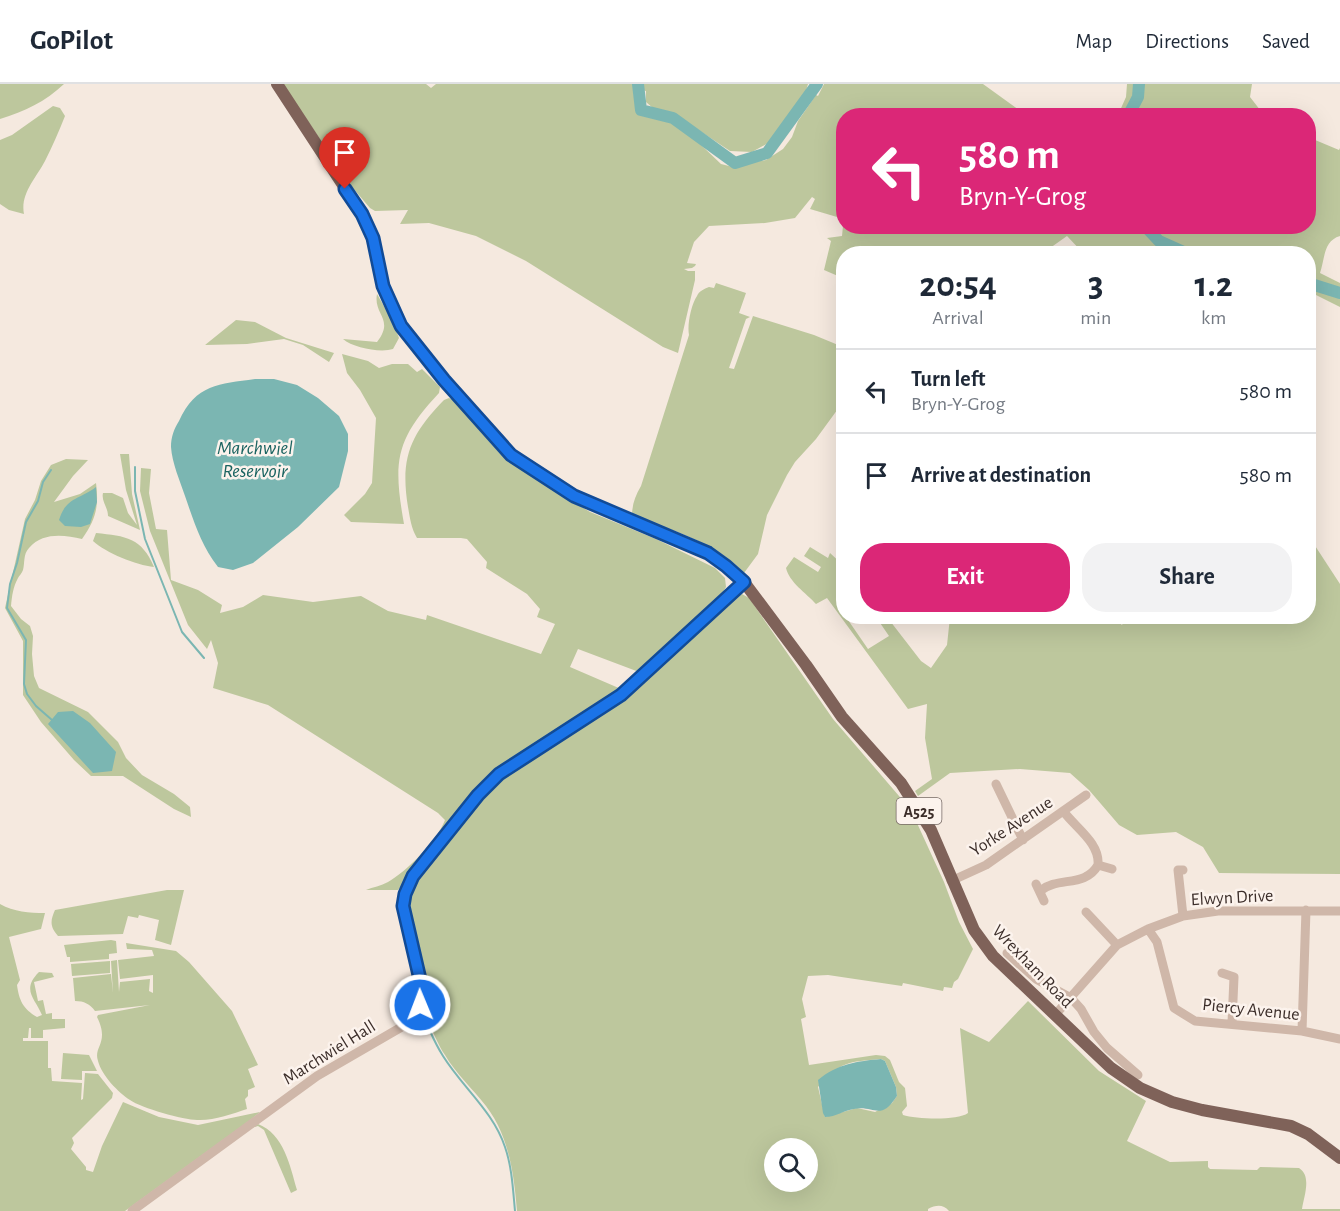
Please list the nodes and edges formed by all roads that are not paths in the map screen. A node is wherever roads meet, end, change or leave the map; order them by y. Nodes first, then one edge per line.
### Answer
1 (277, 84) edge
2 (744, 582) junction
3 (996, 784) dead end
4 (1086, 795) dead end
5 (1064, 812) junction
6 (1023, 840) junction
7 (1098, 865) junction
8 (1112, 868) dead end
9 (1178, 871) dead end
10 (951, 880) junction
11 (1044, 901) dead end
12 (1306, 910) junction
13 (1340, 911) edge
14 (1092, 914) dead end
15 (1183, 916) junction
16 (1148, 929) junction
17 (1117, 945) junction
18 (1007, 953) dead end
19 (1222, 973) dead end
20 (1071, 998) junction
21 (1055, 1015) junction
22 (1232, 1023) junction
23 (1302, 1031) junction
24 (1340, 1039) edge
25 (1136, 1069) dead end
26 (1340, 1158) edge
27 (132, 1211) edge

1 - 2 main road, A525
2 - 10 main road, Wrexham Road / A525
2 - 27 street, Marchwiel Hall
3 - 6 street
4 - 5 street, Yorke Avenue
5 - 6 street, Yorke Avenue
5 - 7 street
6 - 10 street, Yorke Avenue
7 - 8 street
7 - 11 street
9 - 15 street
10 - 21 main road, Wrexham Road / A525
12 - 13 street, Elwyn Drive
12 - 15 street, Elwyn Drive
12 - 23 street
14 - 17 street
15 - 16 street, Elwyn Drive
16 - 17 street, Elwyn Drive
16 - 22 street, Piercy Avenue
17 - 20 street, Elwyn Drive
18 - 20 street
19 - 22 street
20 - 21 street, Elwyn Drive
20 - 25 street
21 - 26 main road, Wrexham Road / A525
22 - 23 street, Piercy Avenue
23 - 24 street, Piercy Avenue

